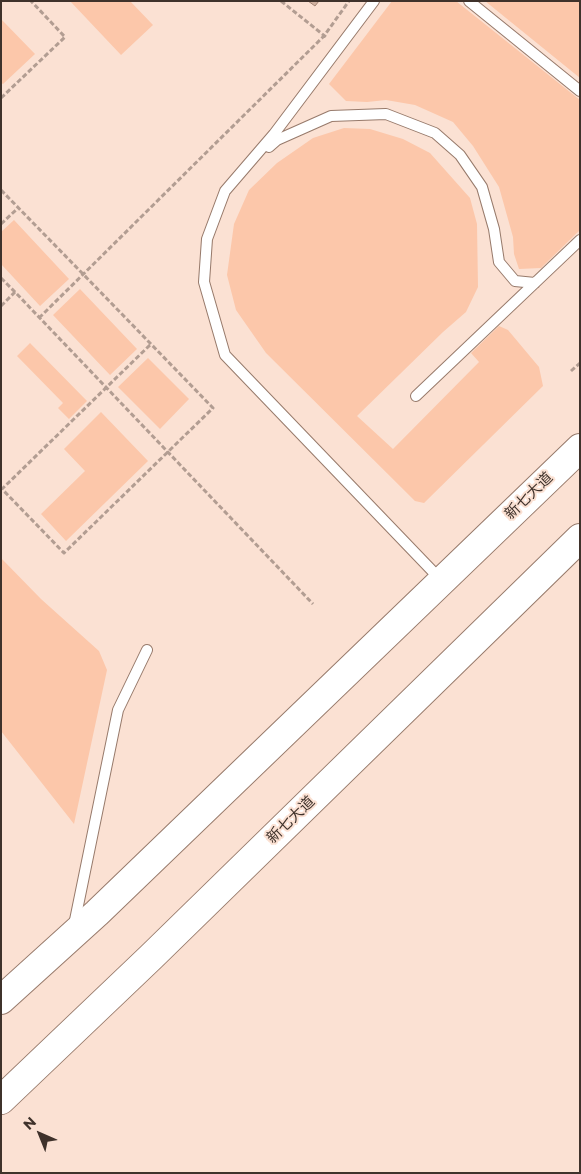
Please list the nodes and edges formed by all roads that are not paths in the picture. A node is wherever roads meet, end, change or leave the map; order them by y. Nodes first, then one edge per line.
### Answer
1 (374, 1) edge
2 (469, 1) edge
3 (580, 91) edge
4 (247, 165) junction
5 (580, 240) edge
6 (535, 283) junction
7 (416, 396) dead end
8 (580, 448) edge
9 (580, 538) edge
10 (442, 581) junction
11 (147, 650) dead end
12 (72, 936) junction
13 (1, 1000) edge
14 (1, 1100) edge

1 - 4 lane
2 - 3 lane
4 - 6 lane
4 - 10 lane
5 - 6 lane
6 - 7 lane
8 - 10 main road, 新七大道
9 - 14 main road, 新七大道
10 - 12 main road, 新七大道
11 - 12 lane
12 - 13 main road, 新七大道

